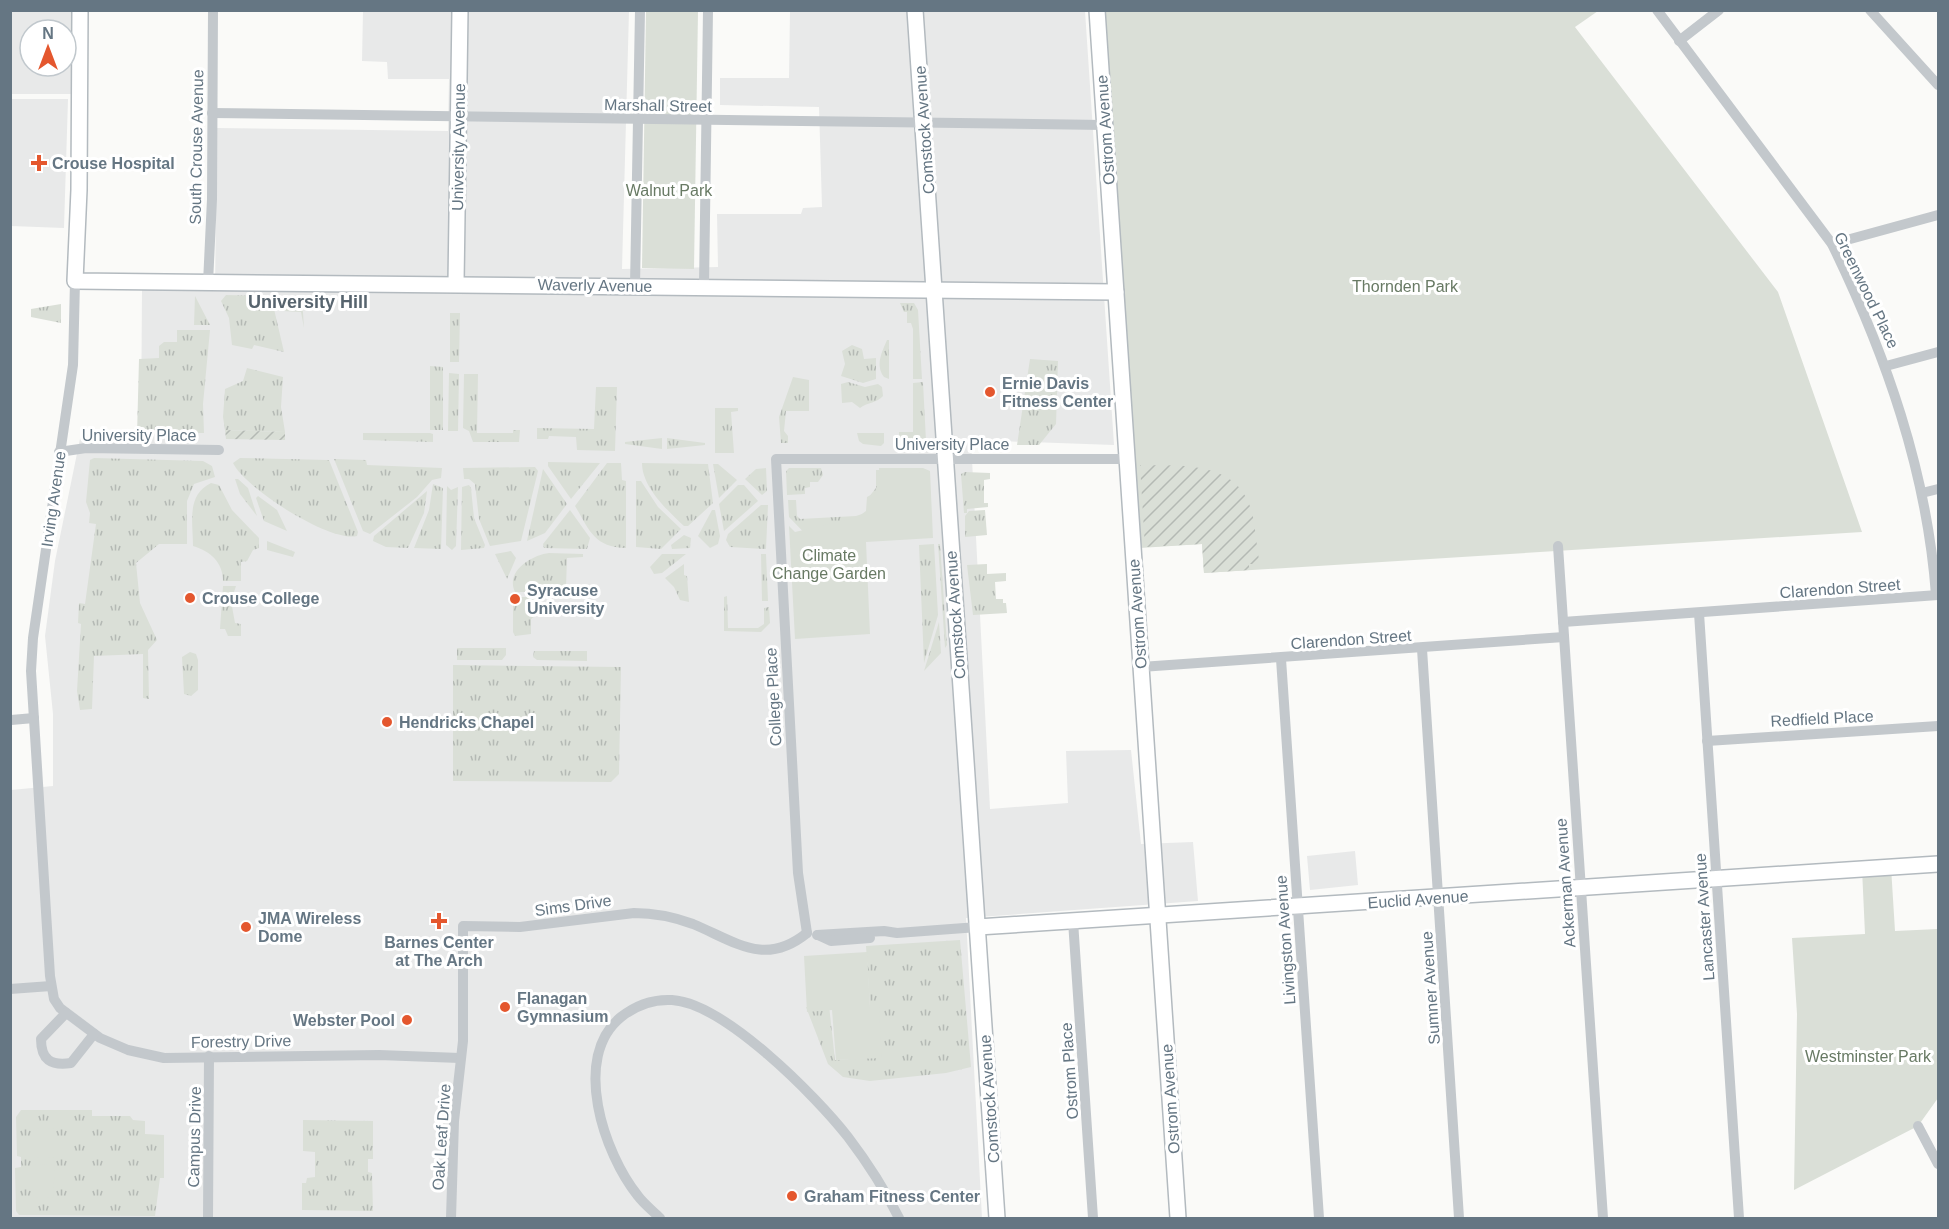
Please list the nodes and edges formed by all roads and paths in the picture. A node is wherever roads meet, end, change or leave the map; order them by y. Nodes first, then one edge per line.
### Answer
1 (80, 10) edge
2 (213, 10) edge
3 (460, 10) edge
4 (640, 10) edge
5 (708, 10) edge
6 (915, 10) edge
7 (1097, 10) edge
8 (1657, 10) edge
9 (1719, 10) edge
10 (1870, 10) edge
11 (1679, 41) junction
12 (1938, 85) edge
13 (212, 113) junction
14 (459, 118) junction
15 (639, 119) junction
16 (707, 120) junction
17 (923, 123) junction
18 (1104, 125) junction
19 (1938, 214) edge
20 (1832, 244) junction
21 (75, 281) junction
22 (208, 283) junction
23 (456, 283) junction
24 (635, 286) junction
25 (704, 286) junction
26 (936, 290) junction
27 (1116, 292) junction
28 (1938, 352) edge
29 (1886, 366) junction
30 (219, 450) dead end
31 (59, 452) junction
32 (776, 459) joint
33 (946, 459) junction
34 (1127, 459) junction
35 (1938, 489) edge
36 (1922, 493) junction
37 (1558, 546) dead end
38 (1937, 595) edge
39 (1700, 613) junction
40 (1563, 622) junction
41 (1564, 637) junction
42 (1422, 649) junction
43 (1281, 659) junction
44 (1141, 667) junction
45 (34, 718) junction
46 (11, 720) edge
47 (1938, 726) edge
48 (1707, 741) junction
49 (1938, 864) edge
50 (1716, 878) junction
51 (1580, 888) junction
52 (1439, 898) junction
53 (1298, 906) junction
54 (1158, 916) junction
55 (1073, 921) junction
56 (978, 927) junction
57 (812, 934) junction
58 (51, 986) junction
59 (10, 989) edge
60 (66, 1013) junction
61 (94, 1034) junction
62 (209, 1056) junction
63 (460, 1058) junction
64 (1918, 1126) dead end
65 (1938, 1164) edge
66 (208, 1218) edge
67 (451, 1218) edge
68 (660, 1218) edge
69 (899, 1218) edge
70 (997, 1218) edge
71 (1092, 1218) edge
72 (1178, 1218) edge
73 (1319, 1218) edge
74 (1459, 1218) edge
75 (1603, 1218) edge
76 (1740, 1218) edge

1 - 21 street, Irving Avenue
2 - 13 street, South Crouse Avenue
3 - 14 street, University Avenue
4 - 15 street
5 - 16 street
6 - 17 street, Comstock Avenue
7 - 18 street, Ostrom Avenue
8 - 11 street, Greenwood Place
9 - 11 street
10 - 12 street
11 - 20 street, Greenwood Place
13 - 14 street, Marshall Street
13 - 22 street, South Crouse Avenue
14 - 15 street, Marshall Street
14 - 23 street, University Avenue
15 - 16 street, Marshall Street
15 - 24 street
16 - 17 street, Marshall Street
16 - 25 street
17 - 18 street, Marshall Street
17 - 26 street, Comstock Avenue
18 - 27 street, Ostrom Avenue
19 - 20 street
20 - 29 street, Greenwood Place
21 - 22 street, Waverly Avenue
21 - 31 street, Irving Avenue
22 - 23 street, Waverly Avenue
23 - 24 street, Waverly Avenue
24 - 25 street, Waverly Avenue
25 - 26 street, Waverly Avenue
26 - 27 street, Waverly Avenue
26 - 33 street, Comstock Avenue
27 - 34 street, Ostrom Avenue
28 - 29 street
29 - 36 street, Greenwood Place
30 - 31 street, University Place
31 - 45 street, Irving Avenue
32 - 33 street, University Place
32 - 57 street, College Place
33 - 34 street, University Place
33 - 56 street, Comstock Avenue
34 - 44 street, Ostrom Avenue
35 - 36 street
36 - 38 street, Greenwood Place
37 - 40 street, Ackerman Avenue
38 - 39 street, Clarendon Street
39 - 40 street, Clarendon Street
39 - 48 street, Lancaster Avenue
40 - 41 street, Ackerman Avenue
41 - 42 street, Clarendon Street
41 - 51 street, Ackerman Avenue
42 - 43 street, Clarendon Street
42 - 52 street, Sumner Avenue
43 - 44 street, Clarendon Street
43 - 53 street, Livingston Avenue
44 - 54 street, Ostrom Avenue
45 - 46 street
45 - 58 street, Irving Avenue
47 - 48 street, Redfield Place
48 - 50 street, Lancaster Avenue
49 - 50 street, Euclid Avenue
50 - 51 street, Euclid Avenue
50 - 76 street, Lancaster Avenue
51 - 52 street, Euclid Avenue
51 - 75 street, Ackerman Avenue
52 - 53 street, Euclid Avenue
52 - 74 street, Sumner Avenue
53 - 54 street, Euclid Avenue
53 - 73 street, Livingston Avenue
54 - 55 street, Euclid Avenue
54 - 72 street, Ostrom Avenue
55 - 56 street, Euclid Avenue
55 - 71 street, Ostrom Place
56 - 57 street, Euclid Avenue
56 - 70 street, Comstock Avenue
57 - 63 street, Sims Drive
58 - 59 street
58 - 60 street, Forestry Drive
60 - 61 street, Forestry Drive
60 - 61 street
61 - 62 street, Forestry Drive
62 - 63 street, Forestry Drive
62 - 66 street, Campus Drive
63 - 67 street, Oak Leaf Drive
64 - 65 street
68 - 69 street

